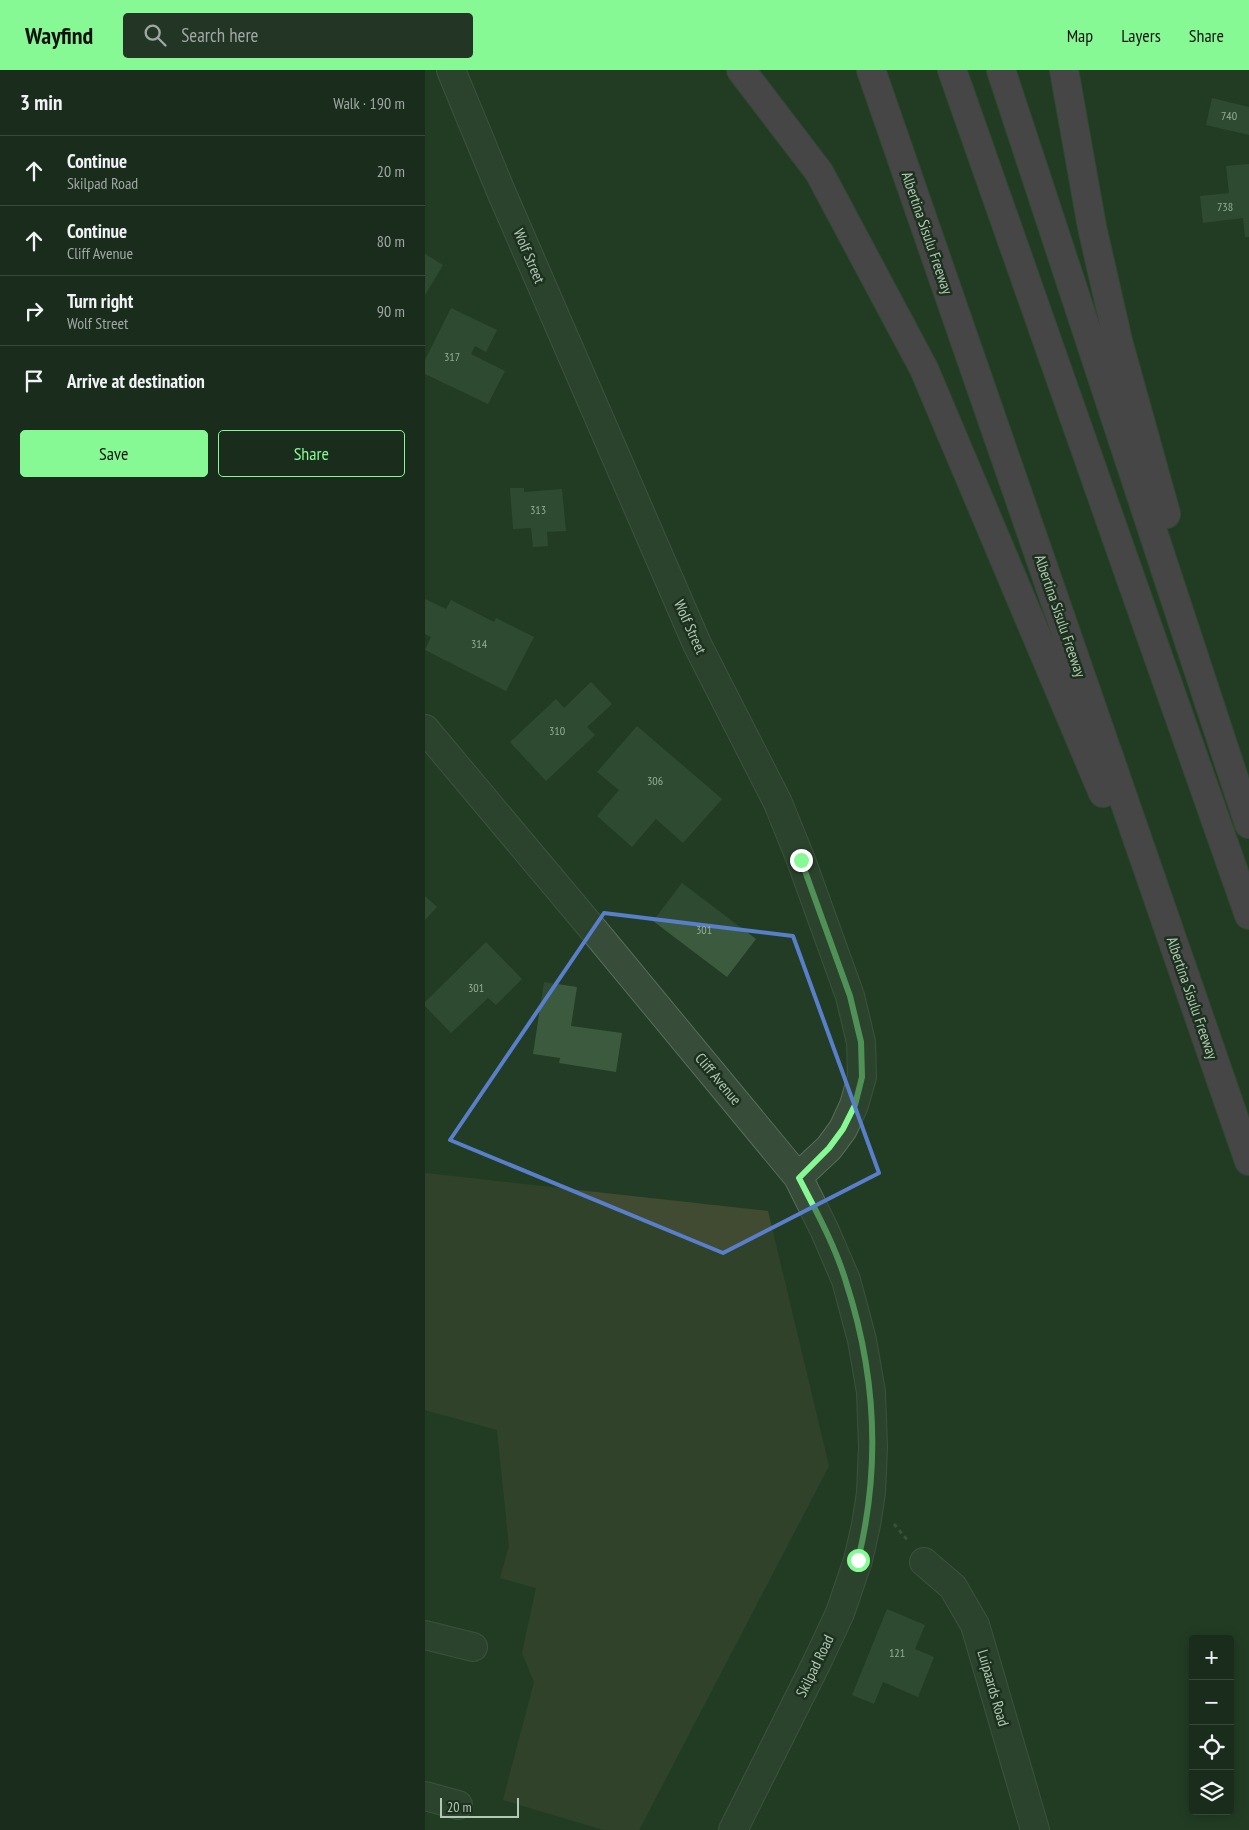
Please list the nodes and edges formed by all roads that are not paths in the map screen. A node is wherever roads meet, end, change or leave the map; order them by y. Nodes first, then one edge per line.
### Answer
1 (451, 70) edge
2 (741, 70) edge
3 (871, 70) edge
4 (952, 70) edge
5 (1001, 70) edge
6 (1064, 70) edge
7 (425, 730) edge
8 (1249, 803) edge
9 (1249, 824) edge
10 (1160, 905) junction
11 (1249, 915) edge
12 (1249, 1161) edge
13 (799, 1178) junction
14 (871, 1493) joint
15 (924, 1562) road end
16 (425, 1635) edge
17 (473, 1648) dead end
18 (425, 1796) edge
19 (458, 1805) dead end
20 (733, 1830) edge
21 (1035, 1830) edge

1 - 13 street, Wolf Street
2 - 10 highway
3 - 10 highway, Albertina Sisulu Freeway
4 - 11 highway
5 - 9 highway
6 - 8 highway
7 - 13 street, Cliff Avenue
10 - 12 highway, Albertina Sisulu Freeway
13 - 14 street, Cliff Avenue
14 - 20 street, Skilpad Road
15 - 21 street, Luipaards Road
16 - 17 street
18 - 19 street

